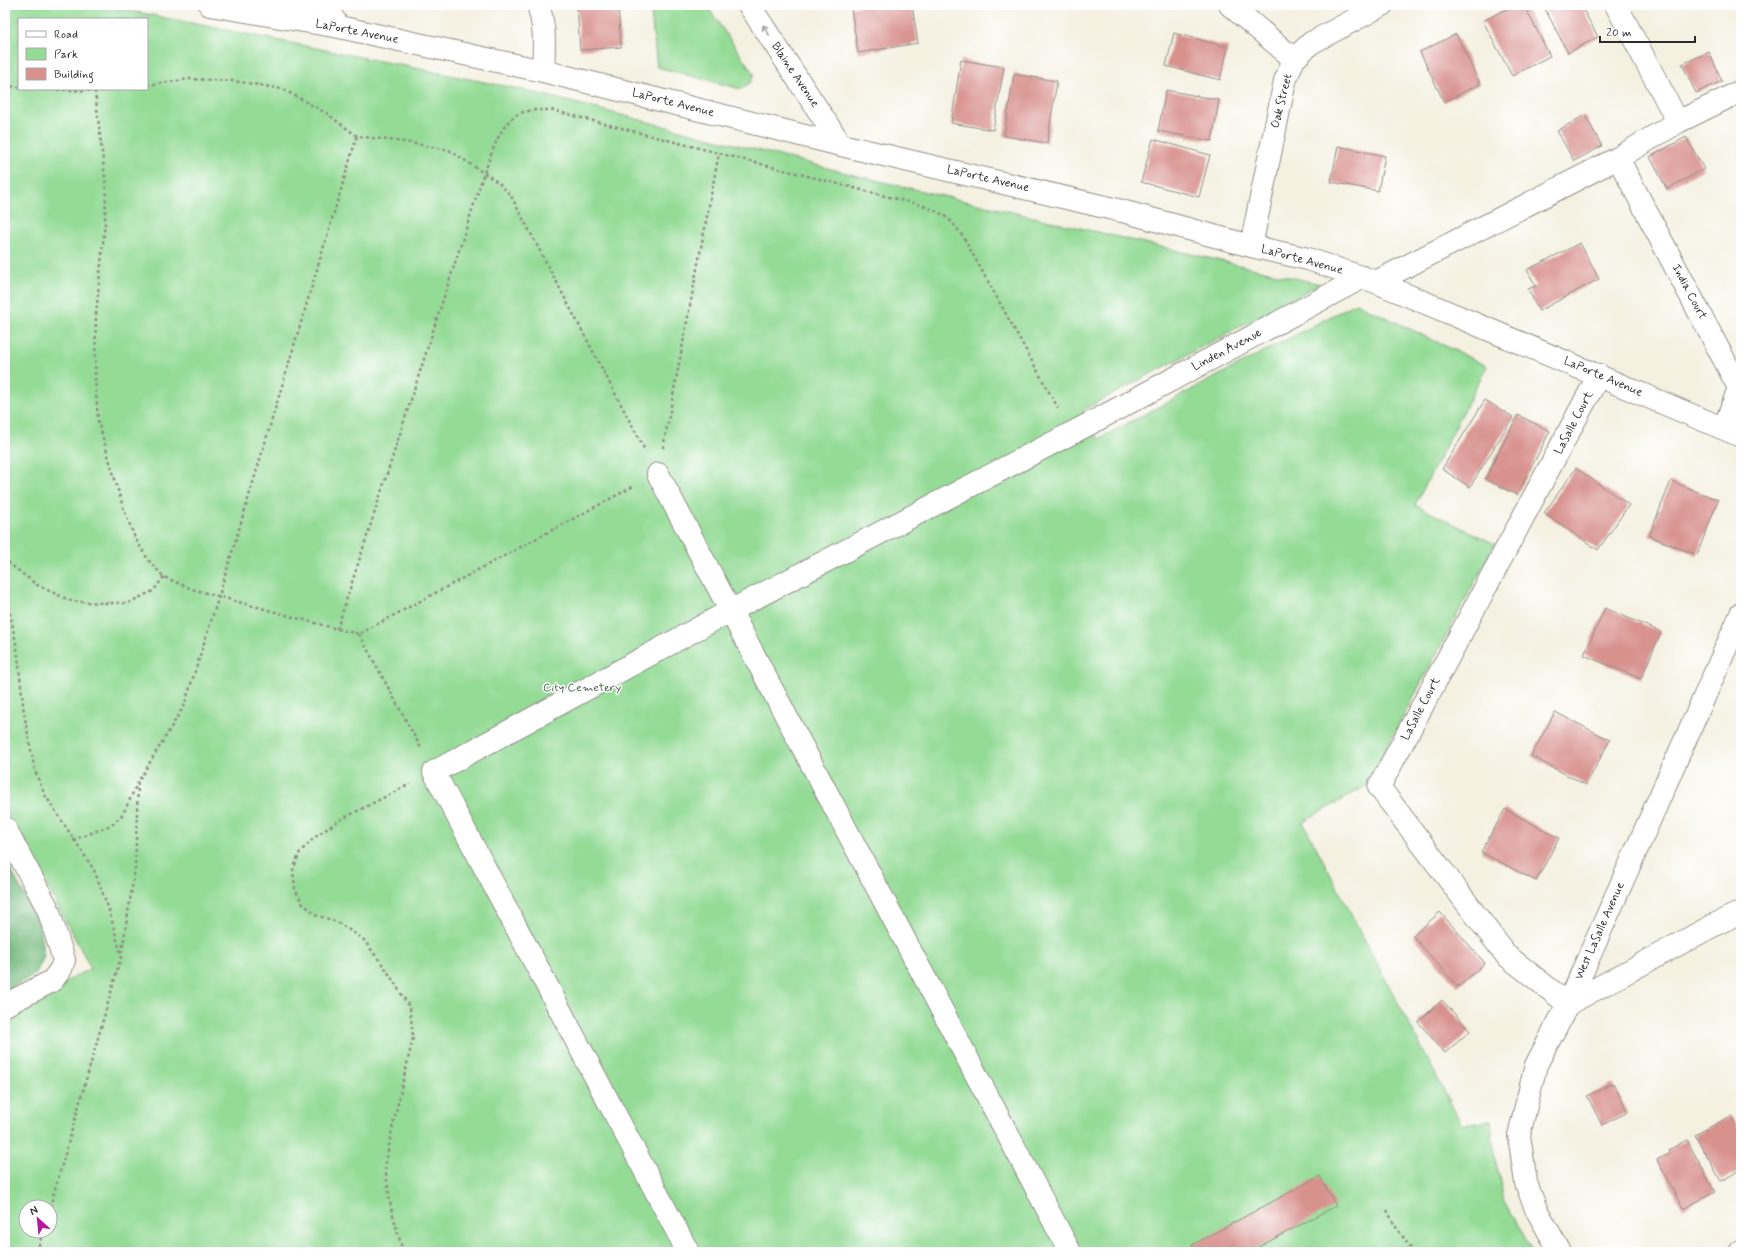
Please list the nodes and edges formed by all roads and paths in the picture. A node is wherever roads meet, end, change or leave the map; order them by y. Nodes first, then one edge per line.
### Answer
1 (210, 5) edge
2 (324, 5) edge
3 (538, 5) edge
4 (1230, 5) edge
5 (1381, 5) edge
6 (1616, 5) edge
7 (756, 6) edge
8 (339, 27) junction
9 (1294, 59) junction
10 (543, 71) junction
11 (148, 85) edge
12 (5, 86) edge
13 (18, 87) edge
14 (67, 90) edge
15 (104, 90) edge
16 (95, 91) junction
17 (1741, 91) edge
18 (1678, 122) junction
19 (357, 136) junction
20 (841, 145) junction
21 (719, 154) junction
22 (1618, 158) junction
23 (484, 173) junction
24 (1250, 246) junction
25 (1370, 279) junction
26 (1599, 375) junction
27 (1735, 427) edge
28 (1072, 433) junction
29 (658, 474) junction
30 (5, 557) edge
31 (164, 577) junction
32 (5, 589) edge
33 (219, 596) junction
34 (730, 610) junction
35 (1741, 614) edge
36 (337, 629) junction
37 (359, 634) junction
38 (434, 772) junction
39 (138, 782) junction
40 (5, 828) edge
41 (73, 840) junction
42 (1741, 912) edge
43 (121, 957) junction
44 (1568, 1004) junction
45 (5, 1005) edge
46 (52, 1199) edge
47 (1387, 1210) dead end
48 (41, 1239) edge
49 (37, 1252) edge
50 (403, 1252) edge
51 (688, 1252) edge
52 (1070, 1252) edge
53 (1335, 1252) edge
54 (1396, 1252) edge
55 (1414, 1252) edge
56 (1560, 1252) edge

1 - 8 street, LaPorte Avenue
2 - 8 street
3 - 10 street
4 - 9 street
5 - 9 street, Oak Street
6 - 18 street
20 -> 7 street, Blaine Avenue
8 - 10 street, LaPorte Avenue
9 - 24 street, Oak Street
10 - 20 street, LaPorte Avenue
11 - 19 path
12 - 13 path
14 - 16 path
15 - 16 path
16 - 31 path
17 - 18 street, Linden Avenue
18 - 22 street, Linden Avenue
19 - 23 path
19 - 33 path
20 - 24 street, LaPorte Avenue
21 - 23 path
21 - 28 path
21 - 29 path
22 - 25 street, Linden Avenue
22 - 27 street, India Court
23 - 29 path
23 - 36 path
24 - 25 street, LaPorte Avenue
25 - 26 street, LaPorte Avenue
25 - 28 street, Linden Avenue
26 - 27 street, LaPorte Avenue
26 - 44 street, LaSalle Court
28 - 34 street, Linden Avenue
29 - 34 street
29 - 37 path
30 - 31 path
31 - 33 path
32 - 41 path
33 - 36 path
33 - 39 path
34 - 38 street, Linden Avenue
34 - 52 street
35 - 44 street, West LaSalle Avenue
36 - 37 path
37 - 38 path
38 - 50 path
38 - 51 street
39 - 41 path
39 - 43 path
40 - 45 street
41 - 43 path
42 - 44 street
43 - 46 path
44 - 56 street, West LaSalle Avenue
47 - 55 path
48 - 49 path
53 - 54 path

